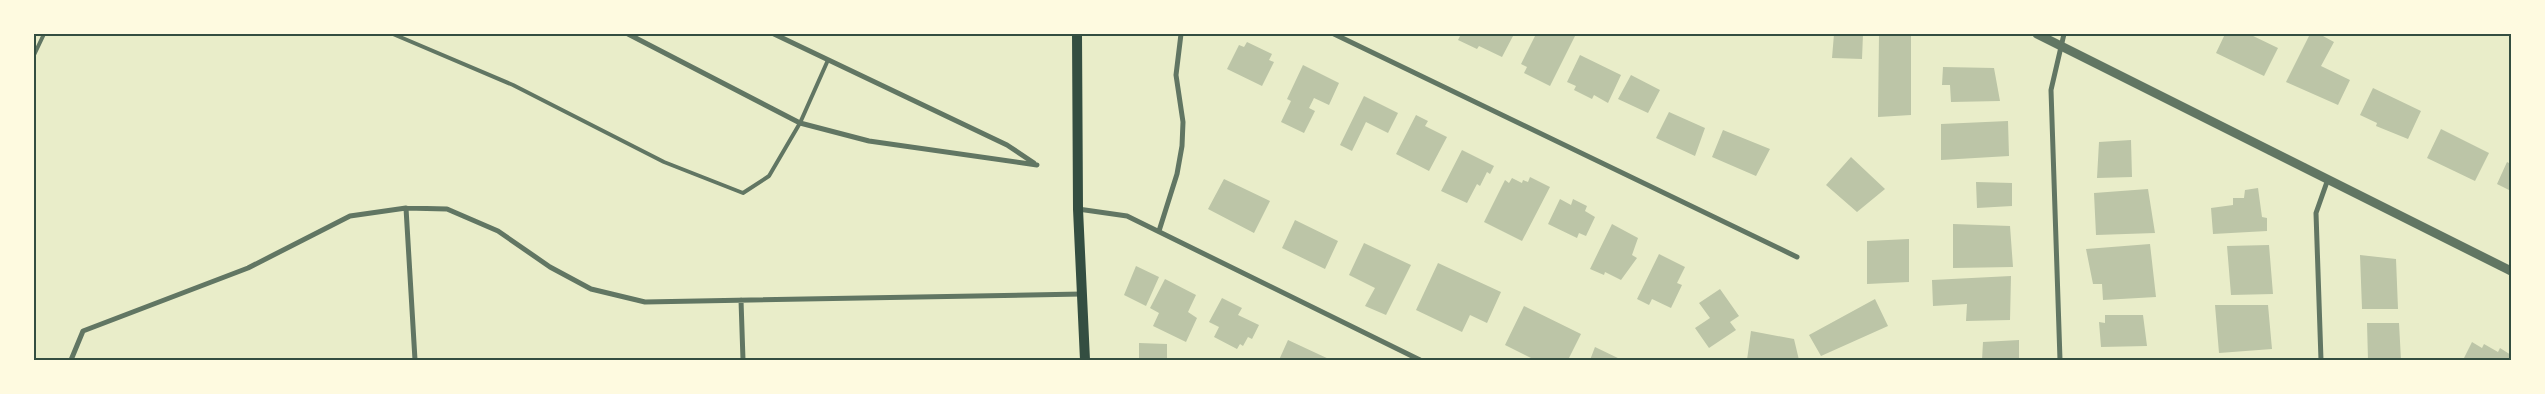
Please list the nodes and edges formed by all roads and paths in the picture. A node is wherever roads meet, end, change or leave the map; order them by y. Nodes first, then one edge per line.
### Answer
1 (44, 34) edge
2 (393, 34) edge
3 (628, 34) edge
4 (774, 34) edge
5 (1077, 34) edge
6 (1181, 34) edge
7 (1334, 34) edge
8 (2037, 34) edge
9 (2064, 34) edge
10 (2061, 46) junction
11 (34, 55) edge
12 (828, 60) junction
13 (800, 124) junction
14 (2328, 179) junction
15 (406, 208) junction
16 (1078, 209) junction
17 (1159, 231) junction
18 (1797, 257) dead end
19 (2511, 271) edge
20 (1082, 294) junction
21 (741, 300) junction
22 (71, 360) edge
23 (415, 360) edge
24 (743, 360) edge
25 (1085, 360) edge
26 (1420, 360) edge
27 (2060, 360) edge
28 (2320, 360) edge

1 - 11 lane
2 - 13 lane
3 - 13 street
4 - 12 street
5 - 16 main road
6 - 17 street
7 - 18 street
8 - 10 street
9 - 10 street
10 - 14 street
10 - 27 street
12 - 13 lane
12 - 13 street
14 - 19 street
14 - 28 street
15 - 21 street
15 - 22 street
15 - 23 street
16 - 17 street
16 - 20 main road
17 - 26 street
20 - 21 street
20 - 25 main road
21 - 24 street

